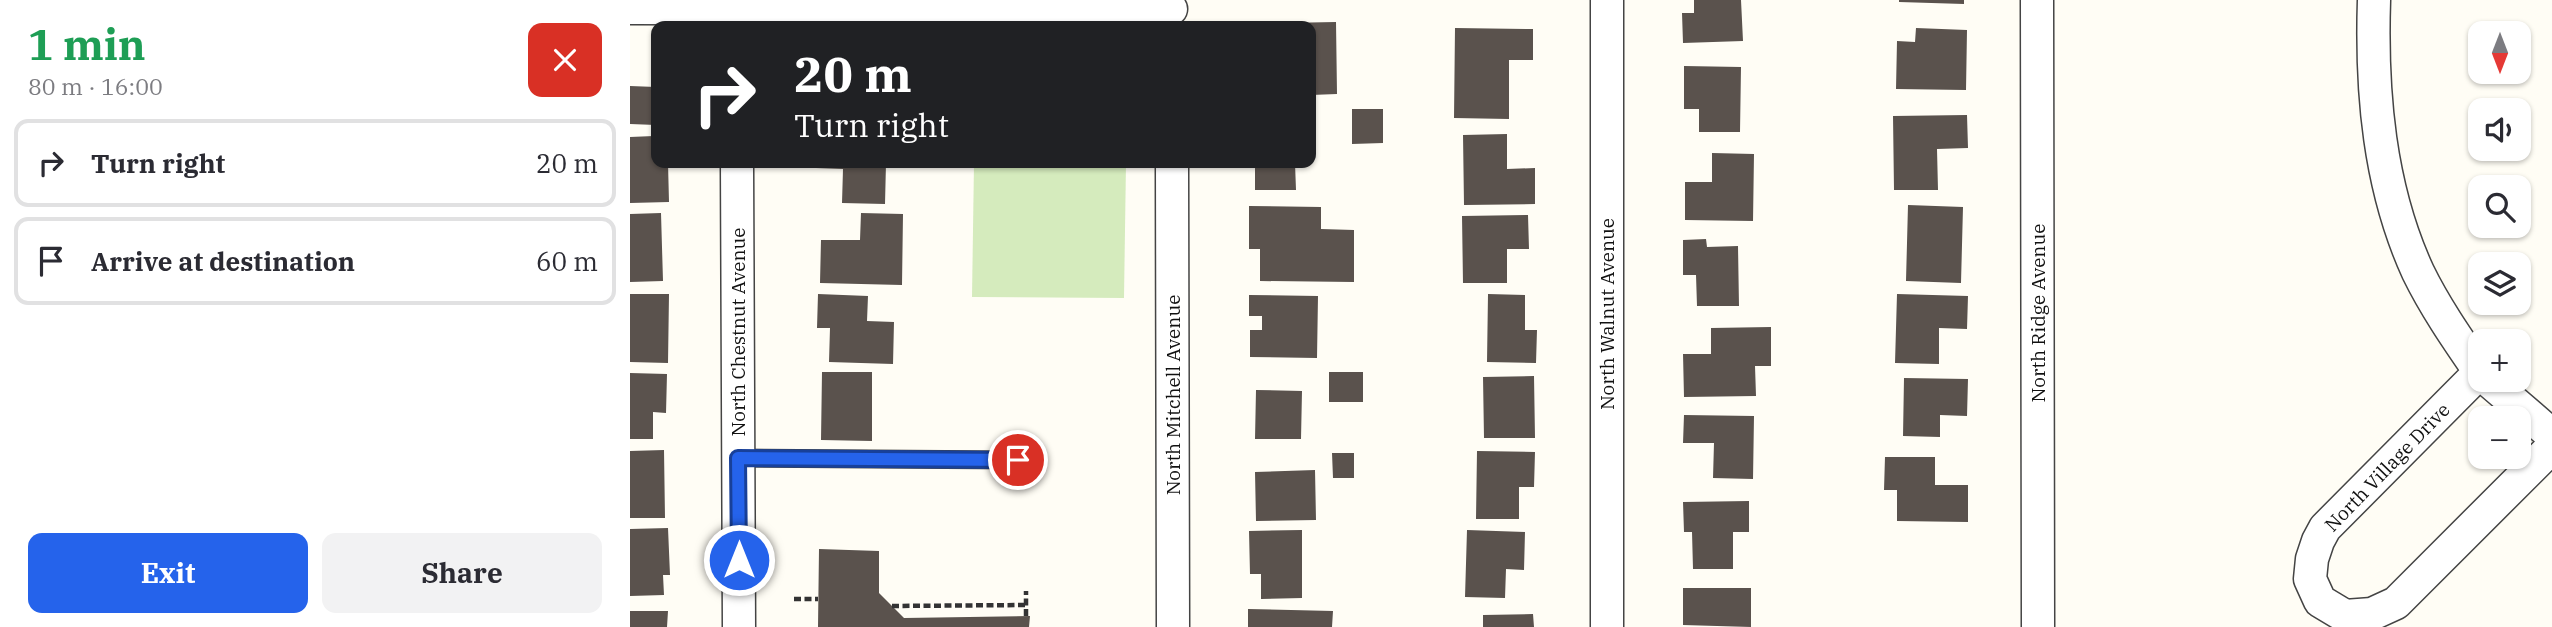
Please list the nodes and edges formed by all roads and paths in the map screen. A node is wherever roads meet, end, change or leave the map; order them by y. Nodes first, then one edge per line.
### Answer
1 (1607, 0) edge
2 (2038, 0) edge
3 (2374, 0) edge
4 (630, 8) edge
5 (736, 11) edge
6 (1171, 12) edge
7 (737, 168) edge
8 (1172, 168) edge
9 (2468, 354) edge
10 (2468, 384) edge
11 (2502, 392) edge
12 (2552, 435) edge
13 (2552, 447) edge
14 (738, 458) junction
15 (1018, 460) dead end
16 (1026, 591) dead end
17 (793, 599) dead end
18 (818, 599) dead end
19 (1026, 605) junction
20 (892, 606) dead end
21 (1026, 616) dead end
22 (739, 627) edge
23 (1173, 627) edge
24 (1607, 627) edge
25 (2038, 627) edge

1 - 24 street, North Walnut Avenue
2 - 25 street, North Ridge Avenue
3 - 9 street, North Village Drive
4 - 5 street
5 - 6 street
7 - 14 street, North Chestnut Avenue
8 - 23 street, North Mitchell Avenue
10 - 13 street, North Village Drive
11 - 12 street
14 - 15 lane
14 - 22 street, North Chestnut Avenue
16 - 19 path
17 - 18 path
19 - 20 path
19 - 21 path

